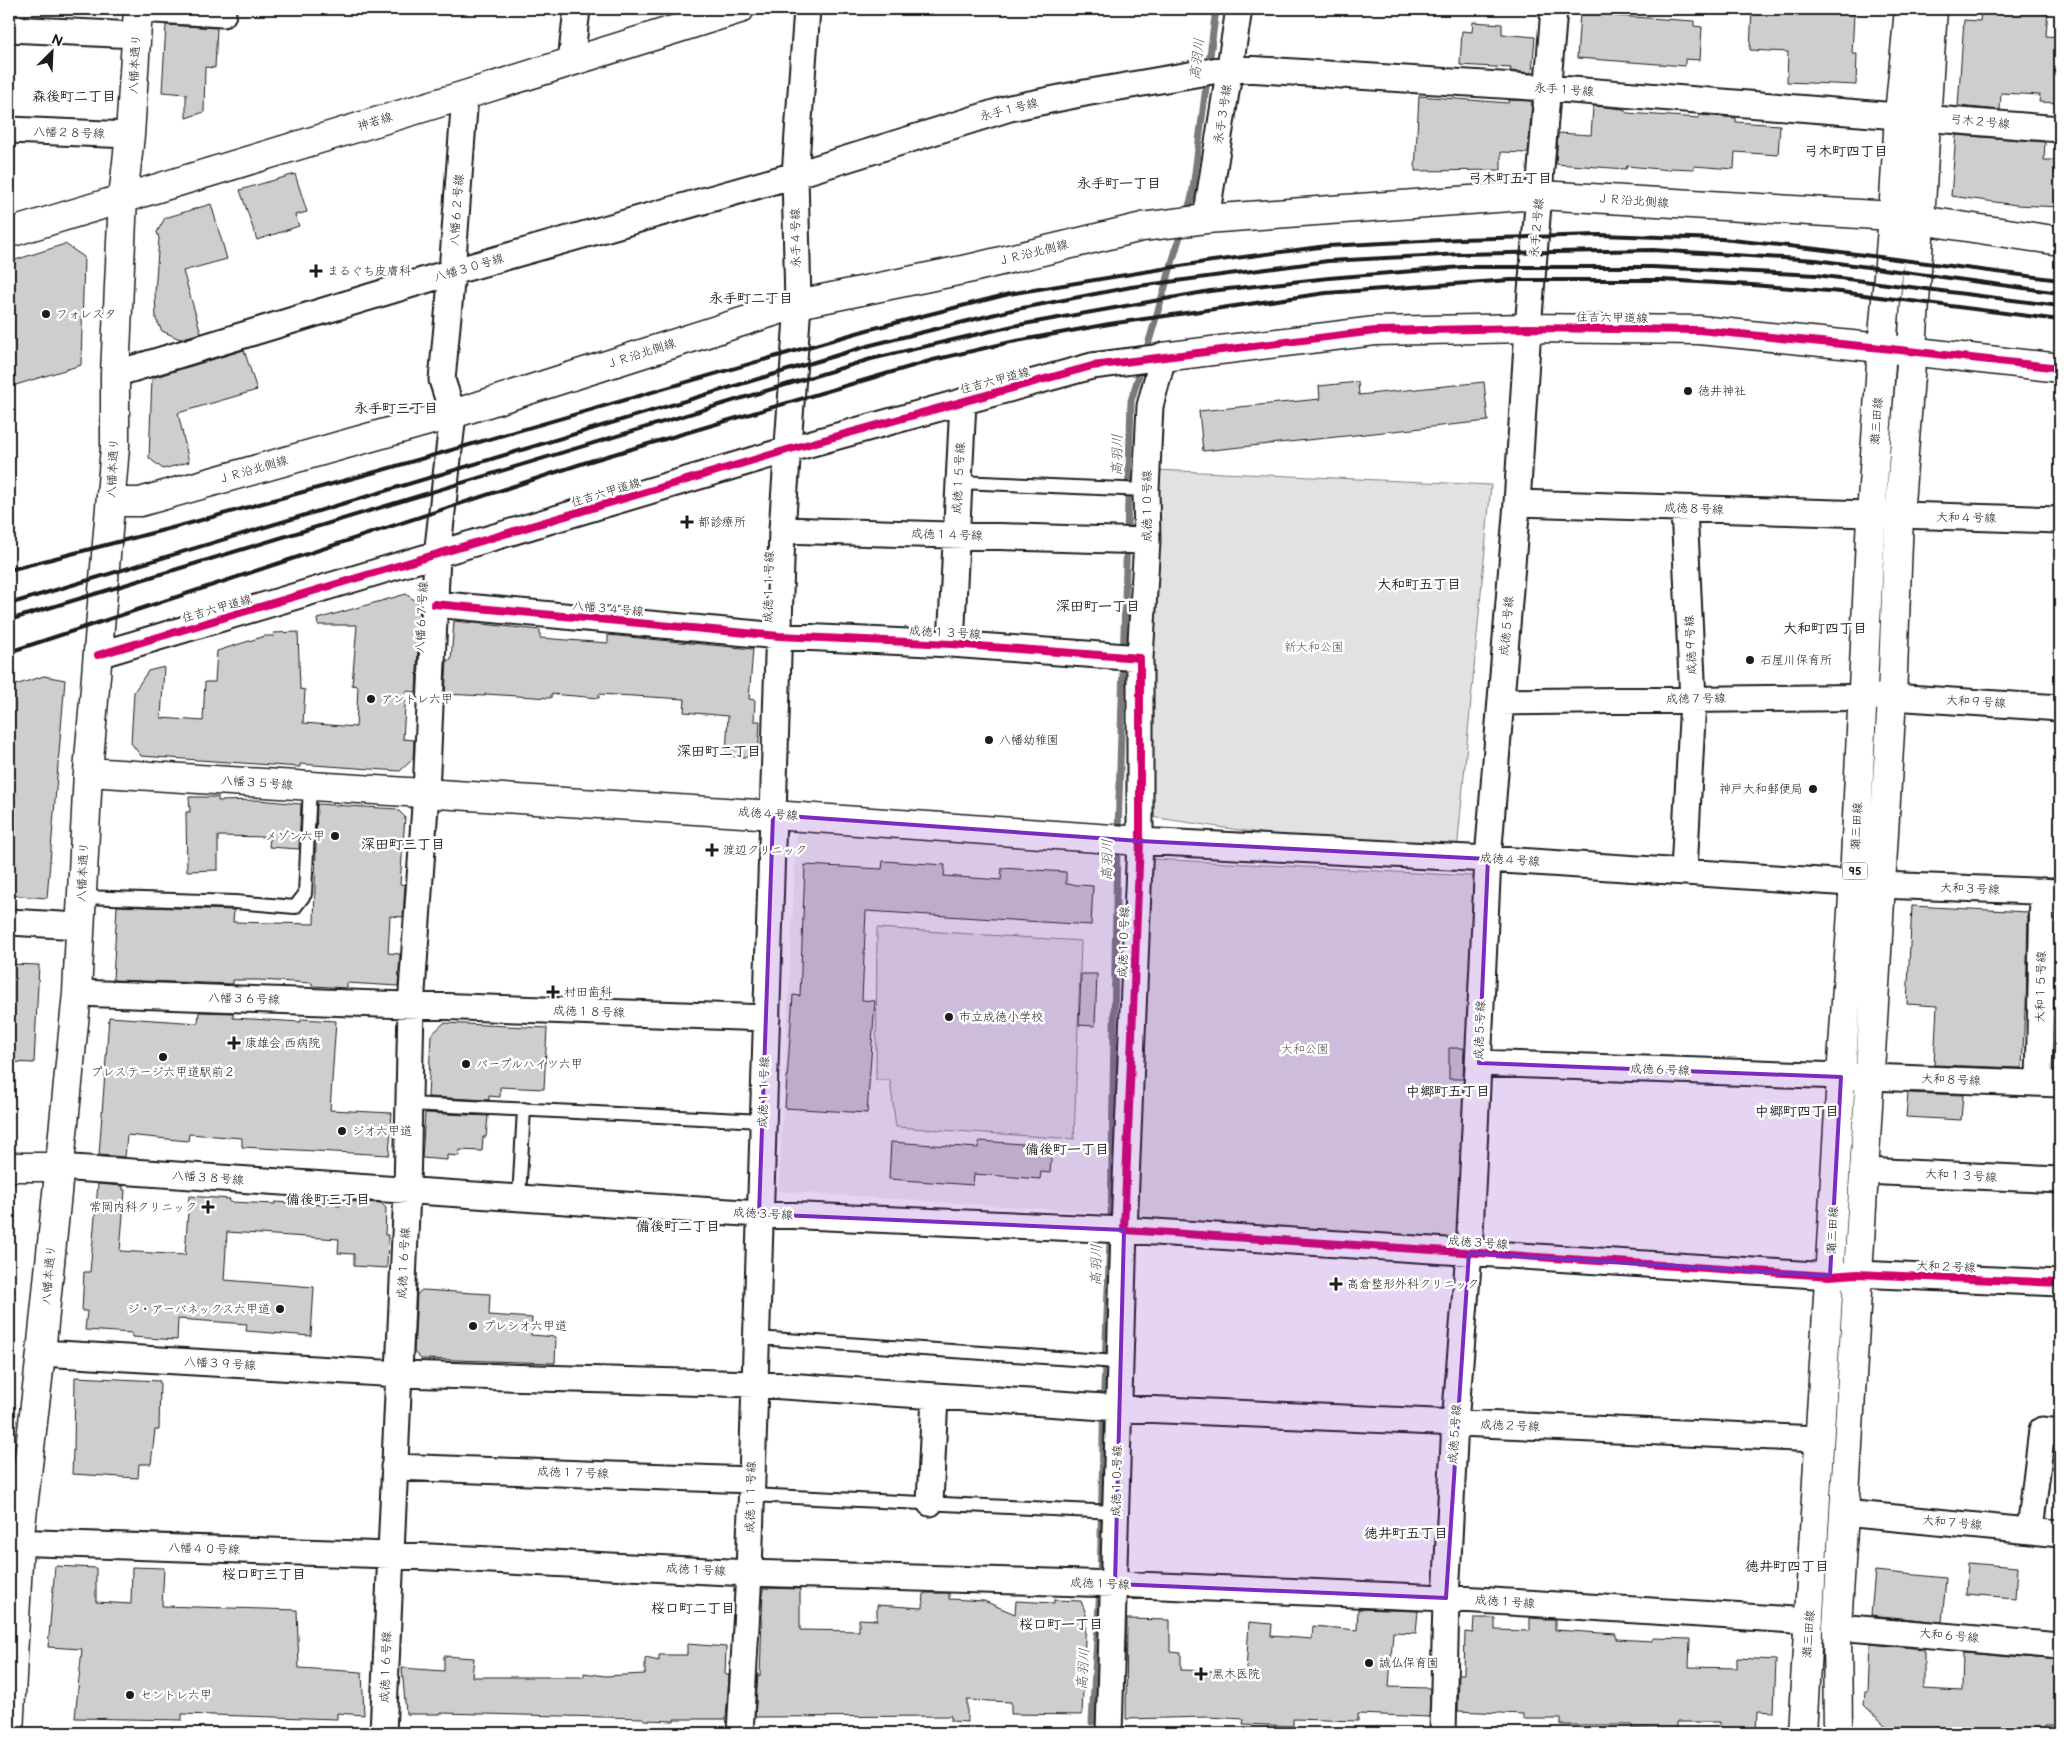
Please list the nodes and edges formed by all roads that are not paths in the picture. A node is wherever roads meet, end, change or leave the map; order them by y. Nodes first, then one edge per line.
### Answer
1 (576, 9) edge
2 (740, 9) edge
3 (1239, 9) edge
4 (1554, 9) edge
5 (1909, 9) edge
6 (1933, 9) edge
7 (223, 14) dead end
8 (806, 17) edge
9 (137, 18) edge
10 (9, 29) edge
11 (571, 62) junction
12 (1229, 68) junction
13 (1547, 88) junction
14 (465, 95) junction
15 (1899, 115) junction
16 (1926, 118) junction
17 (2060, 129) edge
18 (9, 130) edge
19 (130, 135) junction
20 (795, 175) junction
21 (1540, 195) junction
22 (123, 198) junction
23 (1906, 218) junction
24 (1205, 219) junction
25 (9, 233) edge
26 (2060, 241) edge
27 (452, 272) junction
28 (798, 304) junction
29 (1528, 328) junction
30 (1882, 348) junction
31 (1912, 351) junction
32 (1163, 357) junction
33 (2060, 368) edge
34 (115, 374) junction
35 (963, 402) junction
36 (453, 414) junction
37 (787, 450) junction
38 (959, 482) junction
39 (1142, 490) junction
40 (111, 502) junction
41 (1517, 503) junction
42 (1684, 509) junction
43 (1871, 516) junction
44 (1899, 516) junction
45 (2060, 520) edge
46 (782, 530) junction
47 (956, 536) junction
48 (1143, 541) junction
49 (437, 556) junction
50 (434, 604) junction
51 (779, 636) junction
52 (951, 644) junction
53 (98, 655) junction
54 (1139, 658) junction
55 (1864, 697) junction
56 (1892, 697) junction
57 (1693, 700) junction
58 (1501, 702) junction
59 (2060, 708) edge
60 (88, 772) junction
61 (310, 786) junction
62 (426, 792) junction
63 (773, 815) junction
64 (1126, 840) junction
65 (1488, 859) junction
66 (1684, 871) junction
67 (1867, 884) junction
68 (2051, 892) edge
69 (81, 897) junction
70 (9, 922) edge
71 (79, 926) junction
72 (2051, 990) edge
73 (77, 993) junction
74 (411, 1006) junction
75 (766, 1018) junction
76 (1479, 1063) junction
77 (1841, 1077) junction
78 (1868, 1078) junction
79 (2050, 1084) edge
80 (409, 1104) junction
81 (524, 1109) junction
82 (763, 1121) junction
83 (9, 1167) edge
84 (58, 1167) junction
85 (1862, 1171) junction
86 (2060, 1180) edge
87 (407, 1191) junction
88 (519, 1198) junction
89 (760, 1214) junction
90 (1121, 1229) junction
91 (1470, 1254) junction
92 (1857, 1274) junction
93 (1830, 1276) junction
94 (2060, 1282) edge
95 (756, 1338) junction
96 (41, 1353) junction
97 (1119, 1363) junction
98 (399, 1374) junction
99 (754, 1384) junction
100 (935, 1396) junction
101 (1109, 1408) junction
102 (1455, 1424) junction
103 (2060, 1432) edge
104 (1819, 1439) junction
105 (394, 1467) junction
106 (751, 1487) junction
107 (930, 1503) junction
108 (1115, 1512) junction
109 (1844, 1513) junction
110 (2030, 1530) junction
111 (2060, 1534) edge
112 (14, 1542) edge
113 (390, 1555) junction
114 (749, 1573) junction
115 (1102, 1584) junction
116 (1446, 1598) junction
117 (1810, 1621) junction
118 (1837, 1627) junction
119 (2060, 1646) edge
120 (9, 1733) edge
121 (383, 1733) edge
122 (740, 1733) edge
123 (1110, 1733) edge
124 (1442, 1733) edge
125 (1802, 1733) edge
126 (1838, 1733) edge

1 - 11 street
2 - 11 street, 神若線
3 - 12 street, 永手３号線
4 - 13 street, 永手２号線
5 - 15 street, 灘三田線 / 95
6 - 16 street, 灘三田線 / 95
7 - 9 street
8 - 20 street, 永手４号線
9 - 10 street
9 - 19 street, 八幡本通り
11 - 14 street, 神若線
12 - 13 street, 永手１号線
12 - 20 street, 永手１号線
12 - 24 street, 永手３号線
13 - 15 street, 永手１号線
13 - 21 street, 永手２号線
14 - 22 street, 神若線
14 - 27 street, 八幡６２号線
15 - 16 street, 弓木２号線
15 - 23 street, 灘三田線 / 95
16 - 17 street, 弓木２号線
16 - 23 street, 灘三田線 / 95
18 - 19 street, 八幡２８号線
19 - 22 street, 八幡本通り
20 - 27 street, 八幡３０号線
20 - 28 street, 永手４号線
21 - 23 street, ＪＲ沿北側線
21 - 24 street, ＪＲ沿北側線
21 - 29 street, 永手２号線
22 - 25 street, 神若線
22 - 34 street, 八幡本通り
23 - 26 street, ＪＲ沿北側線
23 - 30 street, 灘三田線 / 95
23 - 31 street, 灘三田線 / 95
24 - 28 street, ＪＲ沿北側線
27 - 34 street, 八幡３０号線
27 - 36 street, 八幡６２号線
28 - 36 street, ＪＲ沿北側線
28 - 37 street, 永手４号線
29 - 30 street, 住吉六甲道線
29 - 32 street, 住吉六甲道線
29 - 41 street, 成徳５号線
30 - 31 street, 住吉六甲道線
30 - 43 street, 灘三田線 / 95
31 - 33 street, 住吉六甲道線
31 - 44 street, 灘三田線 / 95
32 - 35 street, 住吉六甲道線
32 - 39 street, 成徳１０号線
34 - 40 street, 八幡本通り
35 - 37 street, 住吉六甲道線
35 - 38 street, 成徳１５号線
36 - 40 street, ＪＲ沿北側線
36 - 49 street, 八幡６７号線
37 - 46 street, 成徳１１号線
37 - 49 street, 住吉六甲道線
38 - 39 lane
38 - 47 street, 成徳１５号線
39 - 48 street, 成徳１０号線
40 - 53 street, 八幡本通り
41 - 42 street, 成徳８号線
41 - 58 street, 成徳５号線
42 - 43 street, 成徳８号線
42 - 57 street, 成徳９号線
43 - 44 street, 大和４号線
43 - 55 street, 灘三田線 / 95
44 - 45 street, 大和４号線
44 - 56 street, 灘三田線 / 95
46 - 47 street, 成徳１４号線
46 - 51 street, 成徳１１号線
47 - 48 street, 成徳１４号線
47 - 52 street, 成徳１５号線
48 - 54 street, 成徳１０号線
49 - 50 street, 八幡６７号線
49 - 53 street, 住吉六甲道線
50 - 51 street, 八幡３４号線
50 - 62 street, 八幡６７号線
51 - 52 street, 成徳１３号線
51 - 63 street, 成徳１１号線
52 - 54 street, 成徳１３号線
53 - 60 street, 八幡本通り
54 - 64 street, 成徳１０号線
55 - 56 street, 成徳７号線
55 - 57 street, 成徳７号線
55 - 67 street, 灘三田線 / 95
56 - 59 street, 大和９号線
56 - 67 street, 灘三田線 / 95
57 - 58 street, 成徳７号線
57 - 66 street, 成徳９号線
58 - 65 street, 成徳５号線
60 - 61 street, 八幡３５号線
60 - 69 street, 八幡本通り
61 - 62 street, 八幡３５号線
61 - 69 lane
62 - 63 street, 成徳４号線
62 - 74 street, 成徳１６号線
63 - 64 street, 成徳４号線
63 - 75 street, 成徳１１号線
64 - 65 street, 成徳４号線
64 - 90 street, 成徳１０号線
65 - 66 street, 成徳４号線
65 - 76 street, 成徳５号線
66 - 67 street, 成徳４号線
67 - 68 street, 大和３号線
67 - 77 street, 灘三田線 / 95
67 - 78 street, 灘三田線 / 95
68 - 72 street, 大和１５号線
69 - 71 street, 八幡本通り
70 - 71 street
71 - 73 street, 八幡本通り
72 - 79 street, 大和１５号線
73 - 74 street, 八幡３６号線
73 - 84 street, 八幡本通り
74 - 75 street, 成徳１８号線
74 - 80 street, 成徳１６号線
75 - 82 street, 成徳１１号線
76 - 77 street, 成徳６号線
76 - 91 street, 成徳５号線
77 - 78 street, 大和８号線
77 - 93 street, 灘三田線 / 95
78 - 79 street, 大和８号線
78 - 85 street, 灘三田線 / 95
80 - 81 lane
80 - 87 street, 成徳１６号線
81 - 82 lane
81 - 88 lane
82 - 89 street, 成徳１１号線
83 - 84 street, 八幡３８号線
84 - 87 street, 八幡３８号線
84 - 96 street, 八幡本通り
85 - 86 street, 大和１３号線
85 - 92 street, 灘三田線 / 95
87 - 88 street, 成徳３号線
87 - 98 street, 成徳１６号線
88 - 89 street, 成徳３号線
89 - 90 street, 成徳３号線
89 - 95 street, 成徳１１号線
90 - 91 street, 成徳３号線
90 - 97 street, 成徳１０号線
91 - 93 street, 成徳３号線
91 - 102 street, 成徳５号線
92 - 93 street, 大和２号線
92 - 94 street, 大和２号線
92 - 109 street, 灘三田線 / 95
93 - 104 street, 灘三田線 / 95
95 - 97 lane
95 - 99 street, 成徳１１号線
96 - 98 street, 八幡３９号線
96 - 112 street, 八幡本通り
97 - 101 street, 成徳１０号線
98 - 99 street, 八幡３９号線
98 - 105 street, 成徳１６号線
99 - 100 street, 成徳２号線
99 - 106 street, 成徳１１号線
100 - 101 street, 成徳２号線
100 - 107 street
101 - 102 street, 成徳２号線
101 - 108 street, 成徳１０号線
102 - 104 street, 成徳２号線
102 - 116 street, 成徳５号線
103 - 110 street
104 - 117 street, 灘三田線 / 95
105 - 106 street, 成徳１７号線
105 - 113 street, 成徳１６号線
106 - 107 lane
106 - 114 street, 成徳１１号線
107 - 108 lane
108 - 115 street, 成徳１０号線
109 - 110 street, 大和７号線
109 - 118 street, 灘三田線 / 95
110 - 111 street, 大和７号線
112 - 113 street, 八幡４０号線
112 - 120 street, 八幡本通り
113 - 114 street, 成徳１号線
113 - 121 street, 成徳１６号線
114 - 115 street, 成徳１号線
114 - 122 street, 成徳１１号線
115 - 116 street, 成徳１号線
115 - 123 street, 成徳１０号線
116 - 117 street, 成徳１号線
116 - 124 street, 成徳５号線
117 - 125 street, 灘三田線 / 95
118 - 119 street, 大和６号線
118 - 126 street, 灘三田線 / 95

